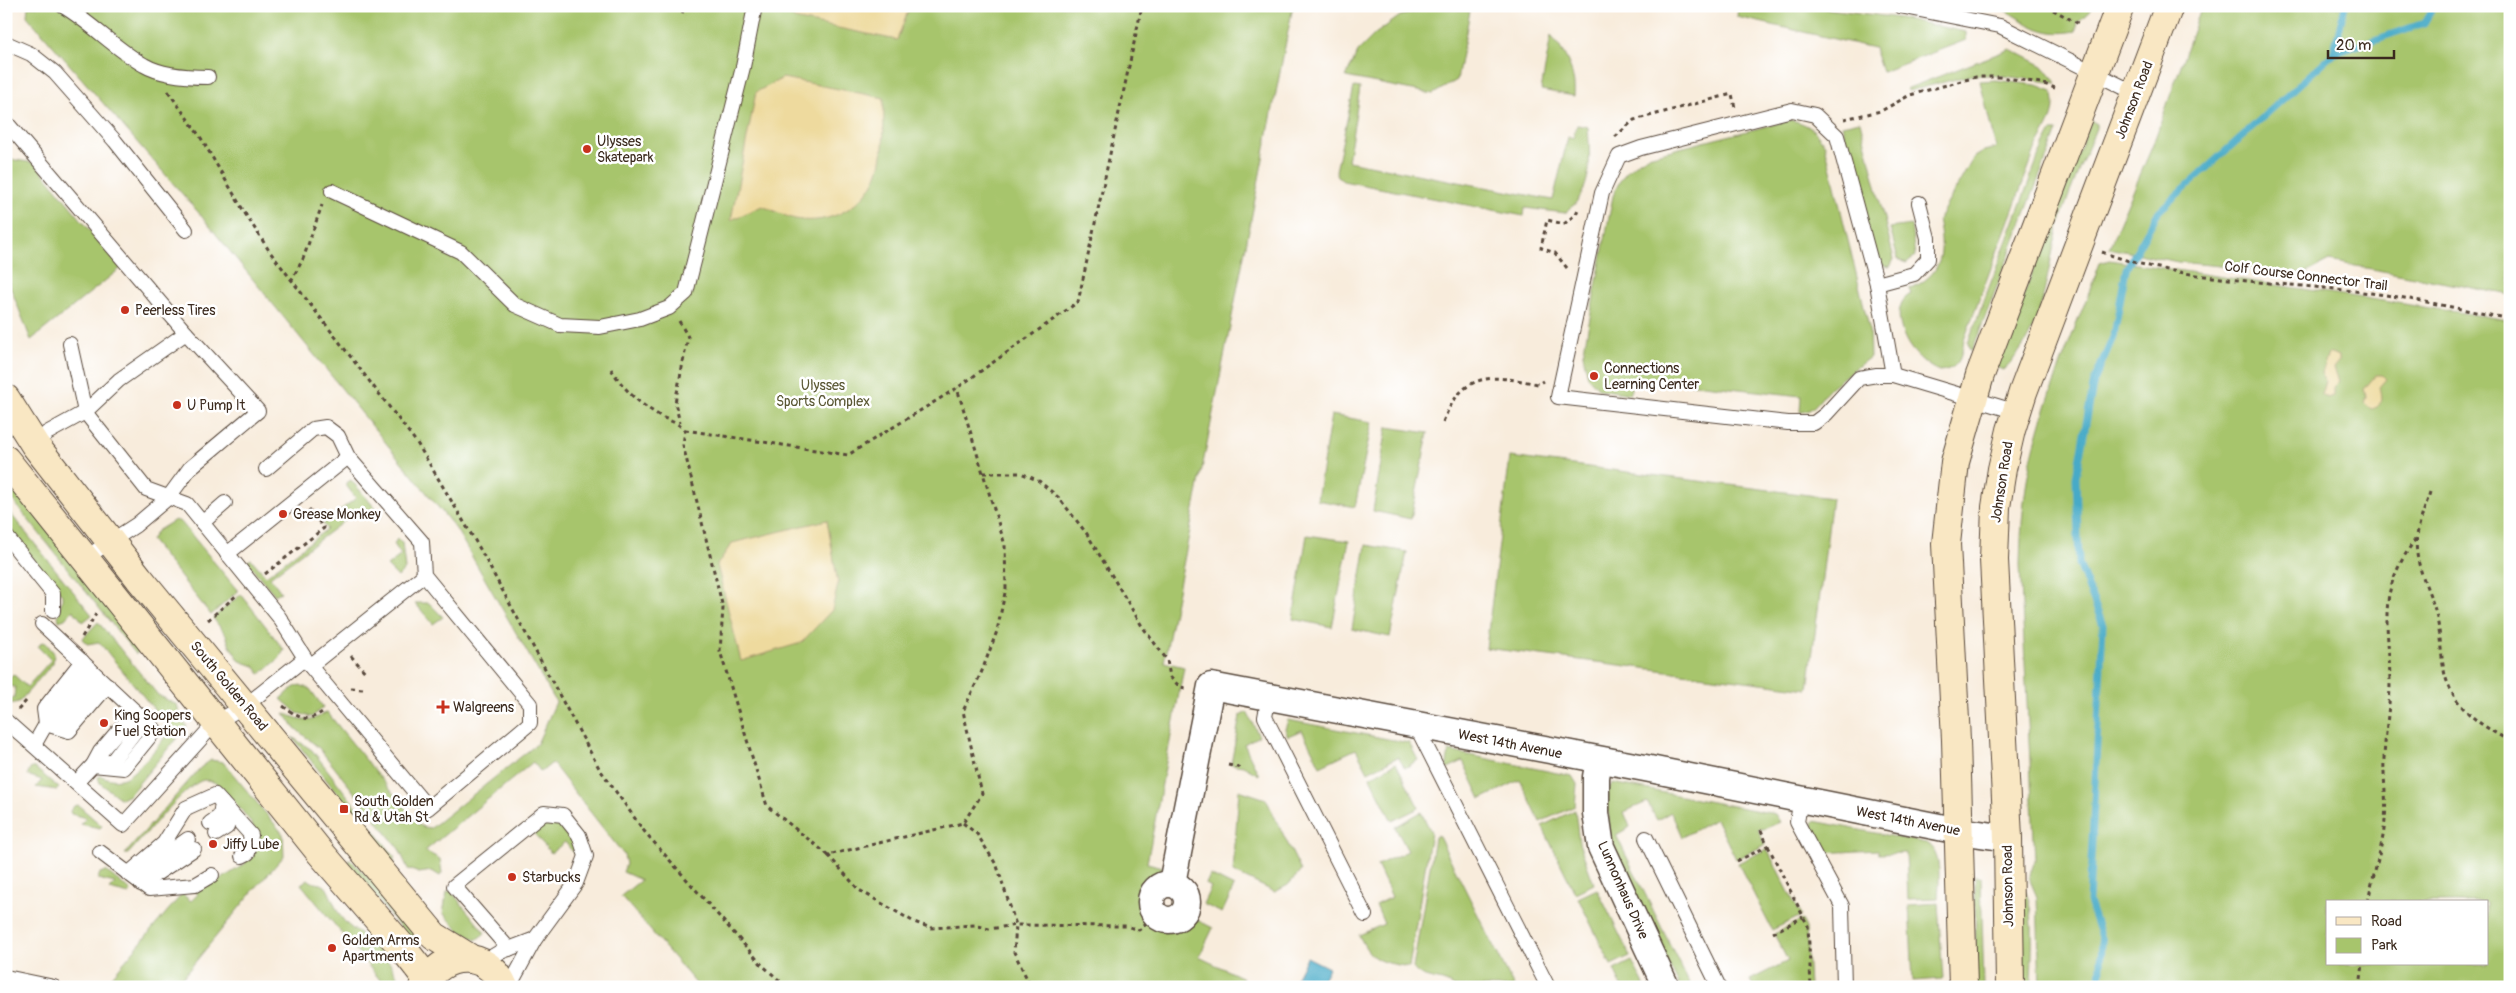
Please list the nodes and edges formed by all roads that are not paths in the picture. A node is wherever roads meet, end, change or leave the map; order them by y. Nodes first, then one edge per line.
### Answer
1 (63, 6) edge
2 (755, 6) edge
3 (1900, 6) edge
4 (2120, 6) edge
5 (2169, 6) edge
6 (1928, 9) edge
7 (6, 43) edge
8 (2094, 72) junction
9 (208, 77) dead end
10 (2137, 94) junction
11 (6, 122) edge
12 (332, 191) dead end
13 (1919, 203) dead end
14 (186, 230) dead end
15 (1877, 284) junction
16 (186, 333) junction
17 (70, 344) dead end
18 (1893, 375) junction
19 (6, 399) edge
20 (1972, 399) junction
21 (85, 412) junction
22 (2017, 412) junction
23 (35, 445) junction
24 (348, 457) junction
25 (6, 460) edge
26 (266, 469) dead end
27 (168, 498) junction
28 (225, 503) dead end
29 (202, 523) junction
30 (6, 536) edge
31 (111, 541) junction
32 (227, 554) junction
33 (85, 558) junction
34 (424, 575) junction
35 (53, 611) dead end
36 (42, 624) dead end
37 (307, 662) junction
38 (95, 673) junction
39 (1269, 696) junction
40 (245, 706) junction
41 (136, 712) junction
42 (6, 722) edge
43 (216, 722) junction
44 (46, 724) junction
45 (1416, 726) junction
46 (34, 745) junction
47 (1599, 760) junction
48 (93, 765) junction
49 (76, 783) junction
50 (1801, 799) junction
51 (227, 808) junction
52 (213, 828) dead end
53 (1959, 831) junction
54 (1646, 838) dead end
55 (2008, 838) junction
56 (191, 844) dead end
57 (100, 852) dead end
58 (242, 856) dead end
59 (212, 875) dead end
60 (138, 881) junction
61 (1155, 914) road end
62 (1365, 914) dead end
63 (536, 939) junction
64 (509, 949) junction
65 (475, 960) junction
66 (6, 977) edge
67 (425, 983) edge
68 (54, 987) edge
69 (504, 987) edge
70 (509, 987) edge
71 (1548, 987) edge
72 (1666, 987) edge
73 (1719, 987) edge
74 (1844, 987) edge
75 (1963, 987) edge
76 (2010, 987) edge

1 - 9 lane
2 - 12 lane
3 - 6 lane
4 - 8 main road
5 - 10 main road, Johnson Road
6 - 8 lane
7 - 14 lane
8 - 10 lane
8 - 20 main road
10 - 22 main road, Johnson Road
11 - 16 lane
13 - 15 lane
15 - 18 lane
15 - 18 lane
16 - 21 lane
16 - 27 lane
17 - 21 lane
18 - 20 lane
19 - 23 main road, South Golden Road
20 - 22 lane
20 - 53 main road
21 - 23 lane
21 - 27 lane
22 - 55 main road, Johnson Road
23 - 31 main road, South Golden Road
24 - 26 lane
24 - 32 lane
24 - 34 lane
25 - 33 main road
27 - 29 lane
27 - 31 lane
28 - 29 lane
29 - 32 lane
30 - 35 lane
31 - 33 lane
31 - 40 main road, South Golden Road
32 - 37 lane
33 - 43 main road
34 - 37 lane
34 - 37 lane
36 - 38 lane
37 - 40 lane
38 - 41 lane
38 - 44 lane
38 - 44 lane
39 - 45 street, West 14th Avenue
39 - 61 street, West 14th Avenue
39 - 62 lane
40 - 43 lane
40 - 65 main road, South Golden Road
41 - 48 lane
41 - 48 lane
41 - 48 lane
42 - 46 lane
43 - 49 lane
43 - 67 main road
44 - 46 lane
45 - 47 street, West 14th Avenue
45 - 71 lane
46 - 49 lane
47 - 50 street, West 14th Avenue
47 - 72 street, Lunnonhaus Drive
48 - 49 lane
50 - 53 street, West 14th Avenue
50 - 74 lane
51 - 52 lane
51 - 58 lane
51 - 60 lane
53 - 55 street, West 14th Avenue
53 - 75 main road
54 - 73 lane
55 - 76 main road, Johnson Road
56 - 60 lane
57 - 60 lane
59 - 60 lane
63 - 64 lane
63 - 64 lane
63 - 70 lane
64 - 65 lane
65 - 67 main road
65 - 69 main road, South Golden Road
66 - 68 lane

